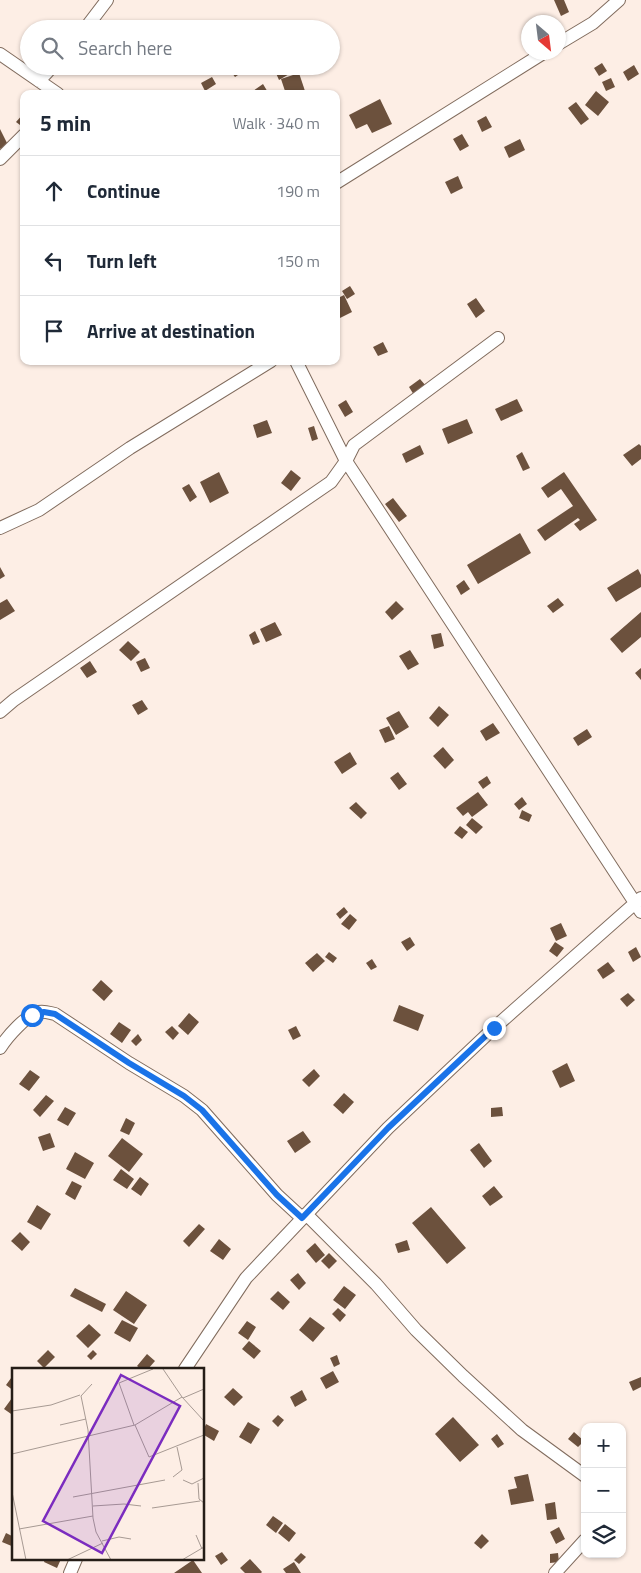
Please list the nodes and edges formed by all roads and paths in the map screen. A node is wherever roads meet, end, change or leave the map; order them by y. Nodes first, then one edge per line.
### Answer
1 (107, 0) edge
2 (619, 0) edge
3 (92, 20) edge
4 (566, 39) edge
5 (0, 54) edge
6 (532, 60) edge
7 (20, 68) edge
8 (30, 75) edge
9 (45, 75) edge
10 (39, 81) junction
11 (52, 90) edge
12 (20, 139) edge
13 (0, 159) edge
14 (340, 180) edge
15 (498, 338) dead end
16 (265, 365) edge
17 (298, 365) edge
18 (346, 461) junction
19 (0, 528) edge
20 (0, 712) edge
21 (639, 904) edge
22 (0, 1048) edge
23 (304, 1216) junction
24 (186, 1368) edge
25 (581, 1473) edge
26 (581, 1544) edge
27 (76, 1560) edge
28 (70, 1573) edge
29 (555, 1573) edge

1 - 3 street
2 - 4 street
5 - 7 street
6 - 14 street
8 - 10 street
9 - 10 street
10 - 11 street
12 - 13 street
15 - 18 street
16 - 19 street
17 - 18 street
18 - 20 street
18 - 21 street
21 - 23 street
22 - 23 street
23 - 24 street
23 - 25 street
26 - 29 street
27 - 28 street

